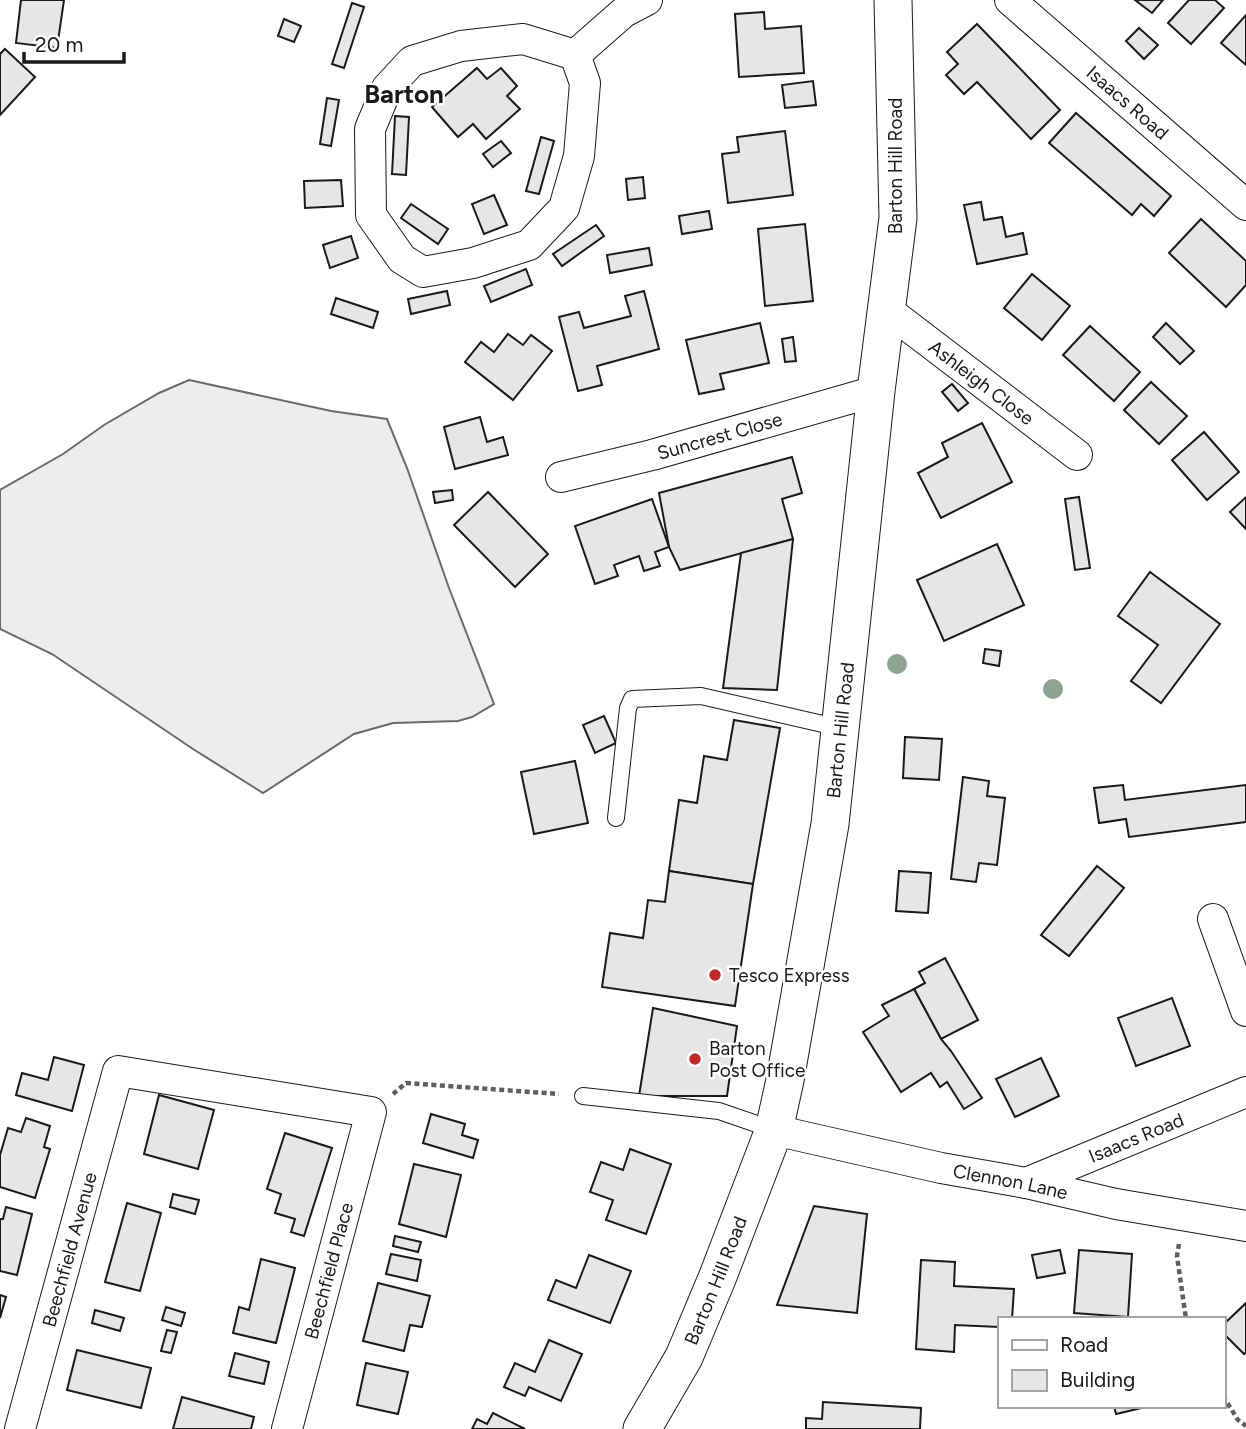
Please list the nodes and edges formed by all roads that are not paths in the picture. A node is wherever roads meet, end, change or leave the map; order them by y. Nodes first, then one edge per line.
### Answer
1 (647, 0) edge
2 (893, 0) edge
3 (1010, 0) edge
4 (575, 55) junction
5 (1246, 205) edge
6 (887, 310) junction
7 (876, 391) junction
8 (1077, 455) dead end
9 (561, 477) dead end
10 (840, 728) junction
11 (616, 818) dead end
12 (1213, 919) dead end
13 (1246, 1011) edge
14 (1246, 1092) edge
15 (583, 1096) road end
16 (371, 1112) joint
17 (774, 1130) junction
18 (1026, 1183) junction
19 (1246, 1226) edge
20 (646, 1428) edge
21 (20, 1429) edge
22 (286, 1429) edge

1 - 4 street
2 - 6 street, Barton Hill Road
3 - 5 street, Isaacs Road
4 - 4 street
6 - 7 street, Barton Hill Road
6 - 8 street, Ashleigh Close
7 - 9 street, Suncrest Close
7 - 10 street, Barton Hill Road
10 - 11 lane
10 - 17 street, Barton Hill Road
12 - 13 street
14 - 18 street, Isaacs Road
15 - 17 lane
16 - 21 street, Beechfield Avenue
16 - 22 street, Beechfield Place
17 - 18 street, Clennon Lane
17 - 20 street, Barton Hill Road
18 - 19 street, Clennon Lane

